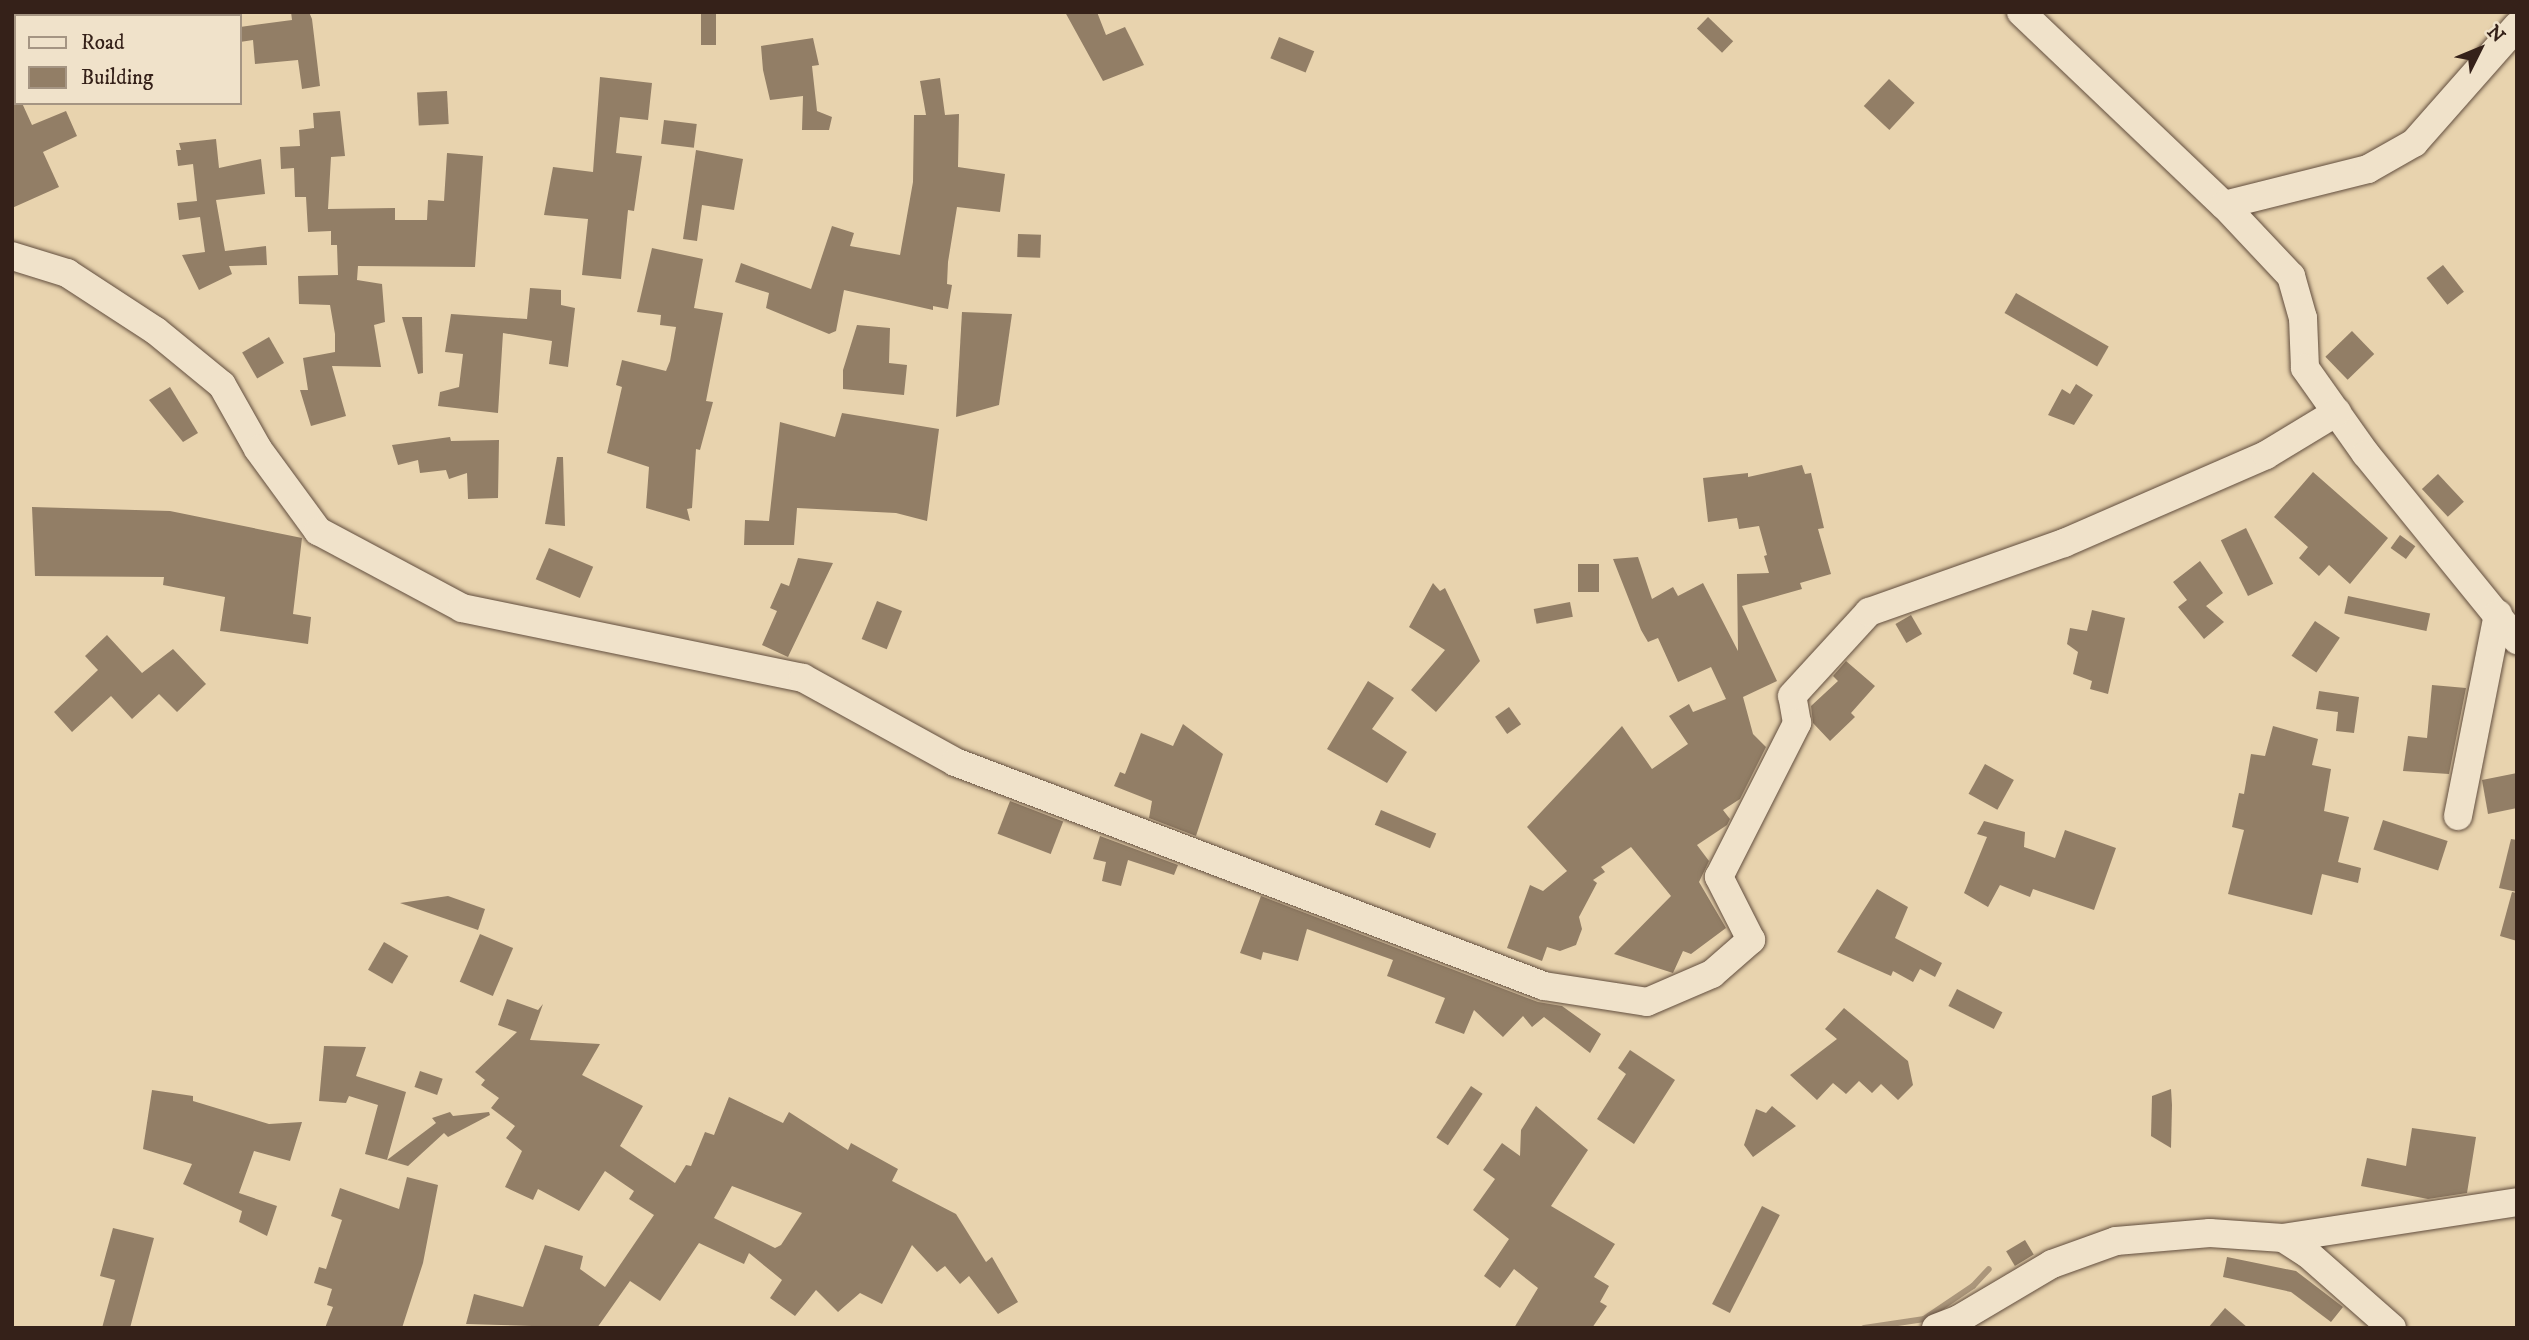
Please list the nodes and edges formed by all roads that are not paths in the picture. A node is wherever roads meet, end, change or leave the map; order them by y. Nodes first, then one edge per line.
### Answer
1 (2021, 12) edge
2 (2517, 26) edge
3 (2224, 205) junction
4 (12, 256) edge
5 (2337, 412) junction
6 (2498, 614) junction
7 (2517, 640) edge
8 (2458, 816) dead end
9 (2517, 1202) edge
10 (2283, 1238) junction
11 (1936, 1328) edge
12 (2392, 1328) edge

1 - 3 street
2 - 3 street
3 - 5 street
4 - 5 street
5 - 6 street
6 - 7 street
6 - 8 street
9 - 10 street
10 - 11 street
10 - 12 street

